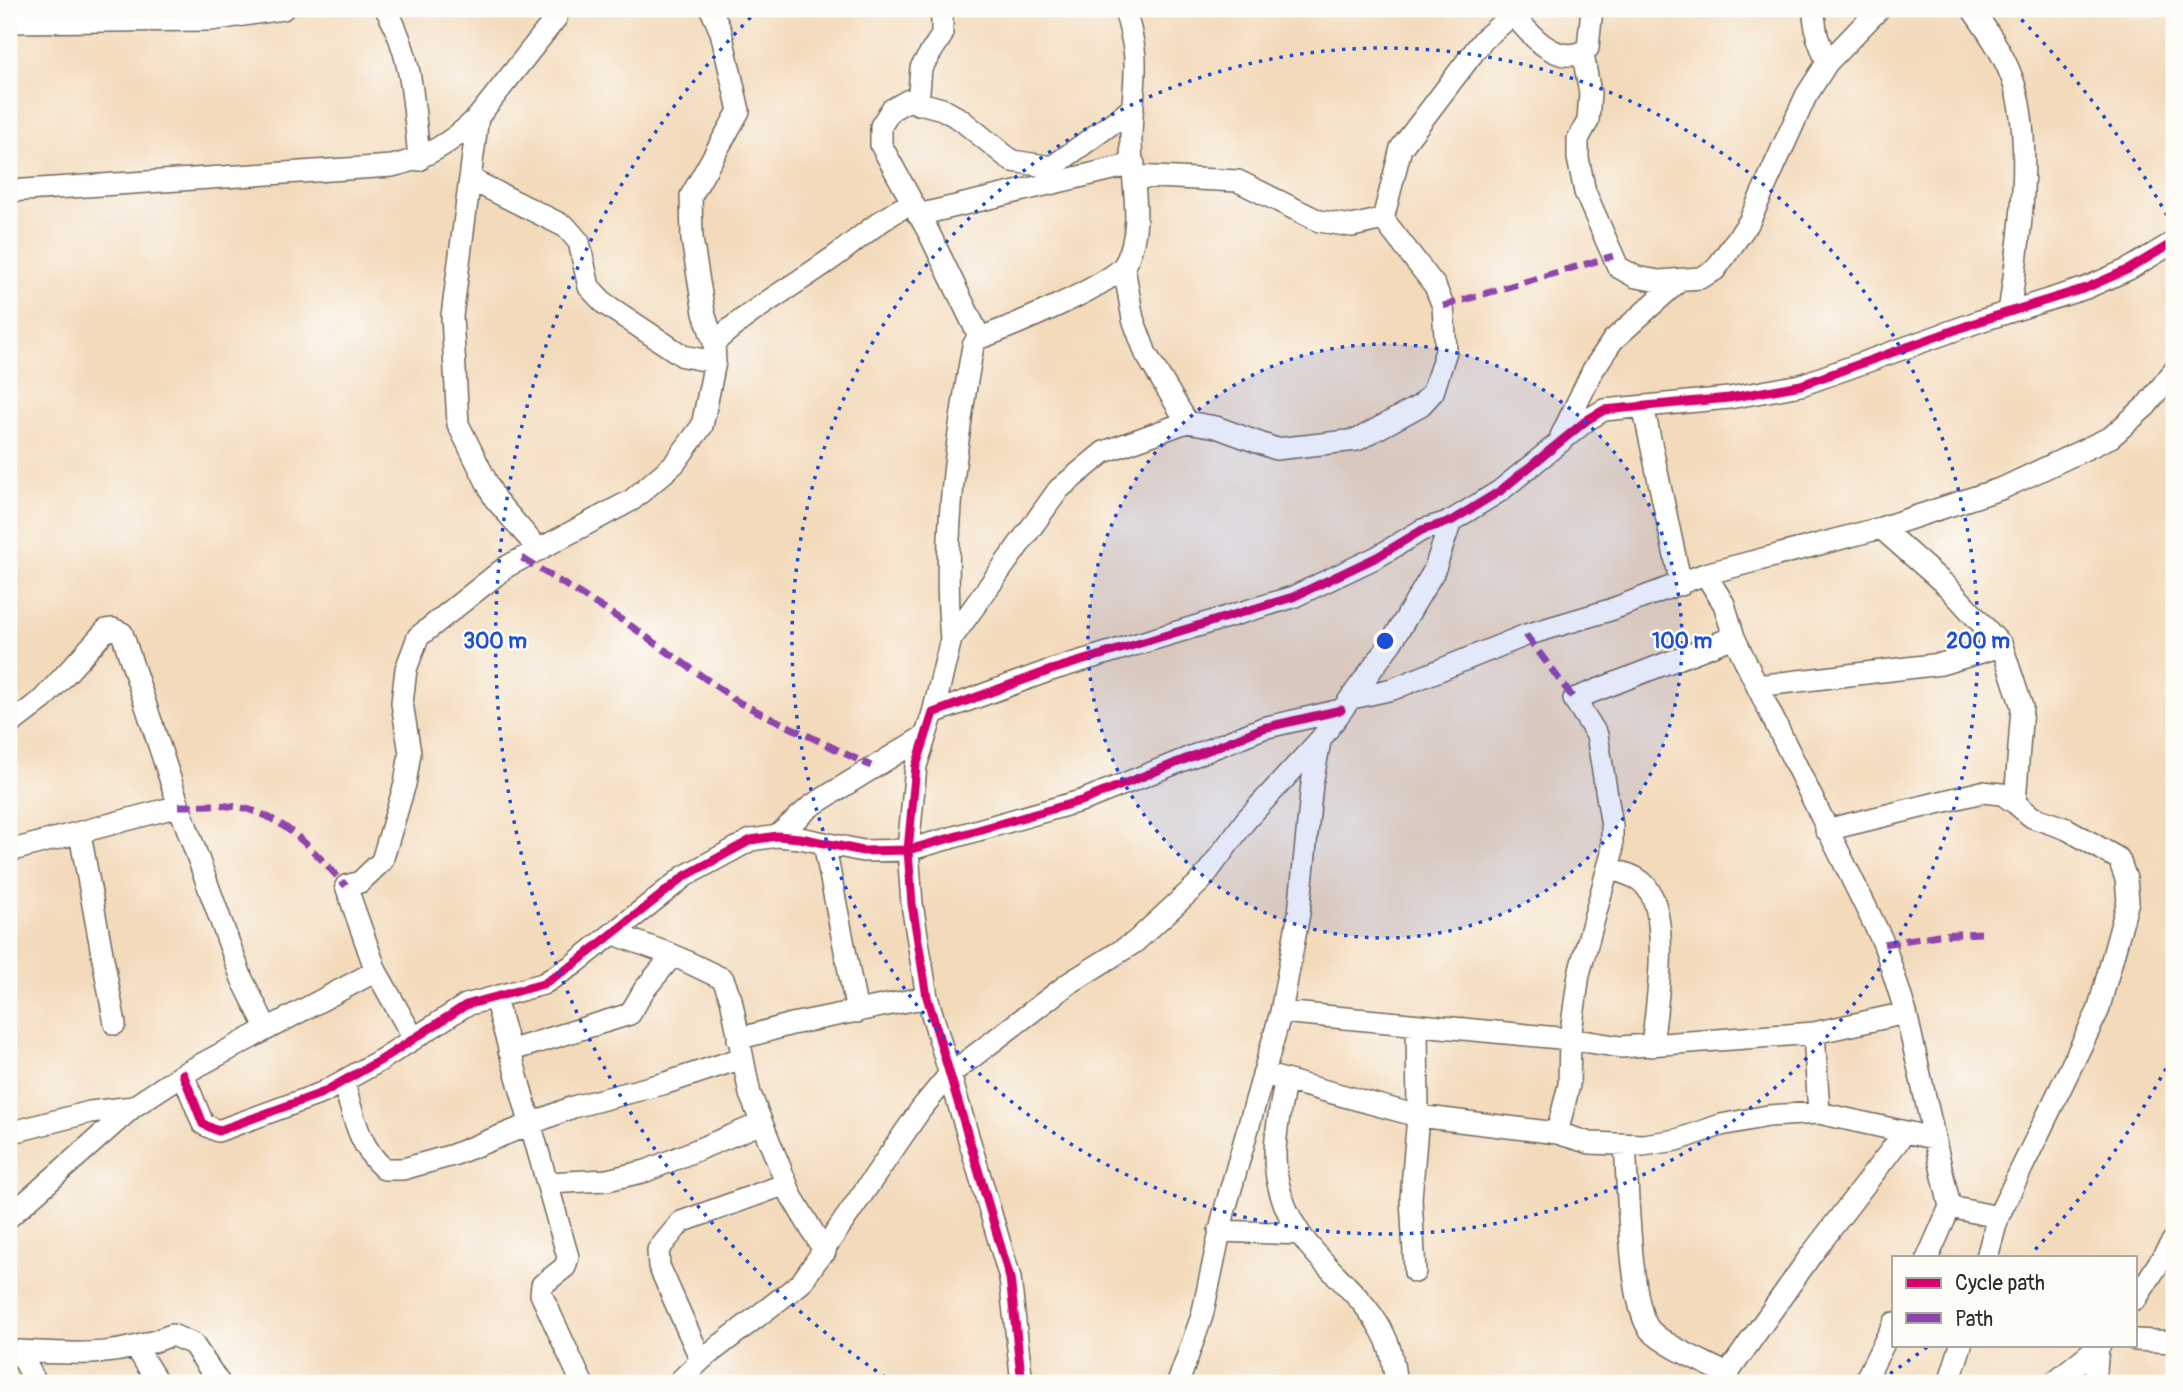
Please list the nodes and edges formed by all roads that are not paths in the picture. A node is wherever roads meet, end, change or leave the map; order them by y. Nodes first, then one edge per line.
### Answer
1 (15, 9) edge
2 (283, 9) edge
3 (386, 9) edge
4 (559, 9) edge
5 (711, 9) edge
6 (942, 9) edge
7 (1125, 9) edge
8 (1592, 9) edge
9 (1813, 9) edge
10 (1879, 9) edge
11 (1972, 9) edge
12 (1513, 11) edge
13 (9, 21) edge
14 (1580, 54) junction
15 (1827, 63) junction
16 (918, 104) junction
17 (1133, 108) junction
18 (478, 117) junction
19 (419, 160) junction
20 (1134, 170) junction
21 (470, 179) junction
22 (9, 191) edge
23 (915, 209) junction
24 (1383, 219) junction
25 (2174, 242) edge
26 (1124, 267) junction
27 (1680, 280) junction
28 (2009, 312) junction
29 (980, 338) junction
30 (714, 353) junction
31 (2174, 371) edge
32 (1643, 406) junction
33 (1188, 422) junction
34 (1559, 442) junction
35 (1451, 522) junction
36 (1881, 528) junction
37 (538, 550) junction
38 (1705, 573) junction
39 (1681, 585) junction
40 (1734, 637) junction
41 (951, 639) junction
42 (2002, 646) junction
43 (1757, 686) junction
44 (1346, 704) junction
45 (933, 713) junction
46 (9, 725) edge
47 (923, 737) junction
48 (1320, 740) junction
49 (2015, 803) junction
50 (179, 806) junction
51 (1826, 830) junction
52 (80, 834) junction
53 (777, 836) junction
54 (824, 843) junction
55 (908, 850) junction
56 (9, 851) edge
57 (1609, 868) junction
58 (614, 934) junction
59 (674, 956) junction
60 (376, 971) junction
61 (927, 997) junction
62 (495, 998) junction
63 (857, 1012) junction
64 (1281, 1012) junction
65 (1906, 1013) junction
66 (115, 1024) dead end
67 (1417, 1025) junction
68 (267, 1029) junction
69 (1814, 1033) junction
70 (1570, 1038) junction
71 (414, 1039) junction
72 (1652, 1046) junction
73 (740, 1049) junction
74 (509, 1051) junction
75 (183, 1074) junction
76 (1263, 1074) junction
77 (949, 1075) junction
78 (343, 1081) junction
79 (1285, 1082) junction
80 (133, 1107) junction
81 (1819, 1113) junction
82 (1418, 1116) junction
83 (762, 1123) junction
84 (528, 1124) junction
85 (1905, 1132) junction
86 (9, 1133) edge
87 (1557, 1133) junction
88 (1933, 1138) junction
89 (1625, 1145) junction
90 (547, 1183) junction
91 (786, 1184) junction
92 (1950, 1207) junction
93 (9, 1217) edge
94 (1998, 1217) junction
95 (1219, 1231) junction
96 (1300, 1234) junction
97 (2174, 1239) edge
98 (825, 1252) junction
99 (1928, 1256) edge
100 (1987, 1256) edge
101 (1415, 1272) dead end
102 (2138, 1296) edge
103 (1892, 1327) edge
104 (2138, 1340) edge
105 (2174, 1342) edge
106 (1961, 1346) edge
107 (2099, 1346) edge
108 (137, 1349) junction
109 (14, 1353) edge
110 (701, 1360) junction
111 (1725, 1379) edge
112 (36, 1383) edge
113 (158, 1383) edge
114 (219, 1383) edge
115 (582, 1383) edge
116 (678, 1383) edge
117 (1022, 1383) edge
118 (1178, 1383) edge
119 (1396, 1383) edge
120 (1864, 1383) edge
121 (1949, 1383) edge
122 (2053, 1383) edge
123 (2095, 1383) edge

1 - 13 street
2 - 13 street
3 - 19 street
4 - 18 street
5 - 30 street
6 - 16 street
7 - 17 street
8 - 14 street
9 - 15 street
10 - 15 street
11 - 28 street
12 - 14 street
12 - 24 street
14 - 27 street
15 - 27 street
16 - 17 street
16 - 23 street
17 - 20 street
18 - 19 street
18 - 21 street
19 - 22 street
20 - 23 street
20 - 24 street
20 - 26 street
21 - 30 street
21 - 37 street
23 - 29 street
23 - 30 street
24 - 33 street
25 - 28 street
26 - 29 street
26 - 33 street
27 - 34 street
28 - 32 street
29 - 41 street
30 - 37 street
31 - 36 street
32 - 34 street
32 - 39 street
33 - 41 street
34 - 35 street
35 - 44 street
35 - 45 street
36 - 38 street
36 - 42 street
37 - 60 street
38 - 39 street
38 - 40 street
39 - 44 street
40 - 43 street
40 - 57 street
41 - 45 street
42 - 43 street
42 - 49 street
43 - 51 street
44 - 48 street
44 - 55 street
45 - 47 street
46 - 50 street
47 - 53 street
47 - 55 street
48 - 64 street
48 - 77 street
49 - 51 street
49 - 94 street
50 - 52 street
50 - 68 street
51 - 65 street
52 - 56 street
52 - 66 street
53 - 54 street
53 - 58 street
54 - 55 street
54 - 63 street
55 - 61 street
57 - 70 street
57 - 72 street
58 - 59 street
58 - 62 street
59 - 73 street
59 - 74 street
60 - 68 street
60 - 71 street
61 - 63 street
61 - 77 street
62 - 71 street
62 - 74 street
63 - 73 street
64 - 67 street
64 - 76 street
65 - 69 street
65 - 88 street
67 - 70 street
67 - 82 street
68 - 75 street
69 - 72 street
69 - 81 street
70 - 72 street
70 - 87 street
71 - 78 street
73 - 83 street
73 - 84 street
74 - 84 street
75 - 78 street
75 - 80 street
76 - 79 street
76 - 95 street
77 - 98 street
77 - 117 street
78 - 84 street
79 - 82 street
79 - 96 street
80 - 86 street
80 - 93 street
81 - 85 street
81 - 89 street
82 - 87 street
82 - 101 street
83 - 90 street
83 - 91 street
84 - 90 street
85 - 88 street
85 - 111 street
87 - 89 street
88 - 92 street
89 - 111 street
90 - 115 street
91 - 98 street
91 - 110 street
92 - 94 street
92 - 99 street
94 - 100 street
95 - 96 street
95 - 118 street
96 - 119 street
97 - 102 street
98 - 110 street
103 - 120 street
104 - 105 street
106 - 121 street
107 - 122 street
107 - 123 street
108 - 109 street
108 - 113 street
108 - 114 street
109 - 112 street
110 - 116 street

